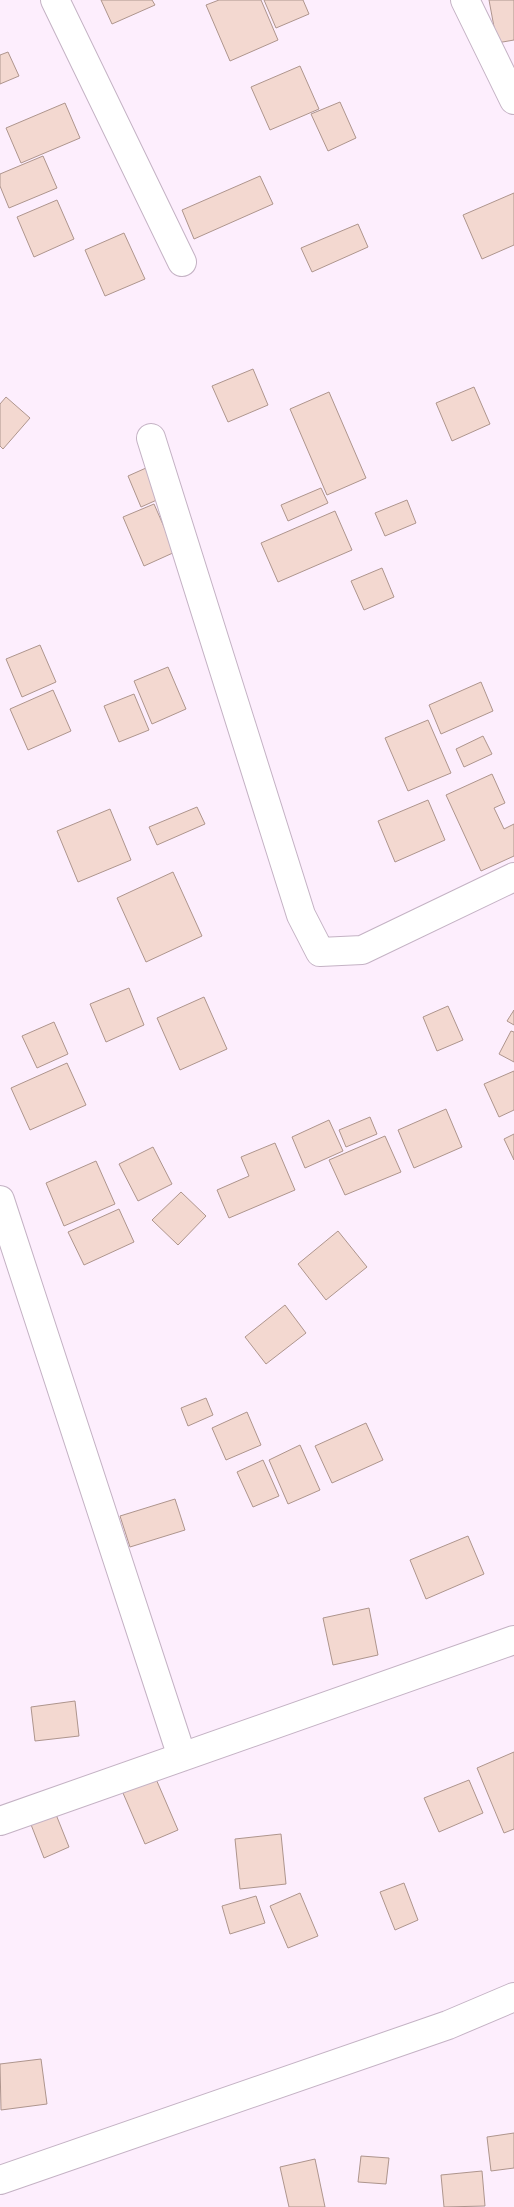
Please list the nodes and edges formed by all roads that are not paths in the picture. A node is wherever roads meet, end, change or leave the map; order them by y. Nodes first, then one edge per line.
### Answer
1 (55, 0) edge
2 (465, 0) edge
3 (514, 100) edge
4 (182, 262) dead end
5 (151, 438) dead end
6 (514, 877) edge
7 (0, 1200) edge
8 (514, 1640) edge
9 (182, 1757) junction
10 (0, 1821) edge
11 (514, 1997) edge
12 (0, 2180) edge

1 - 4 street
2 - 3 street
5 - 6 street
7 - 9 street
8 - 9 street
9 - 10 street
11 - 12 street

